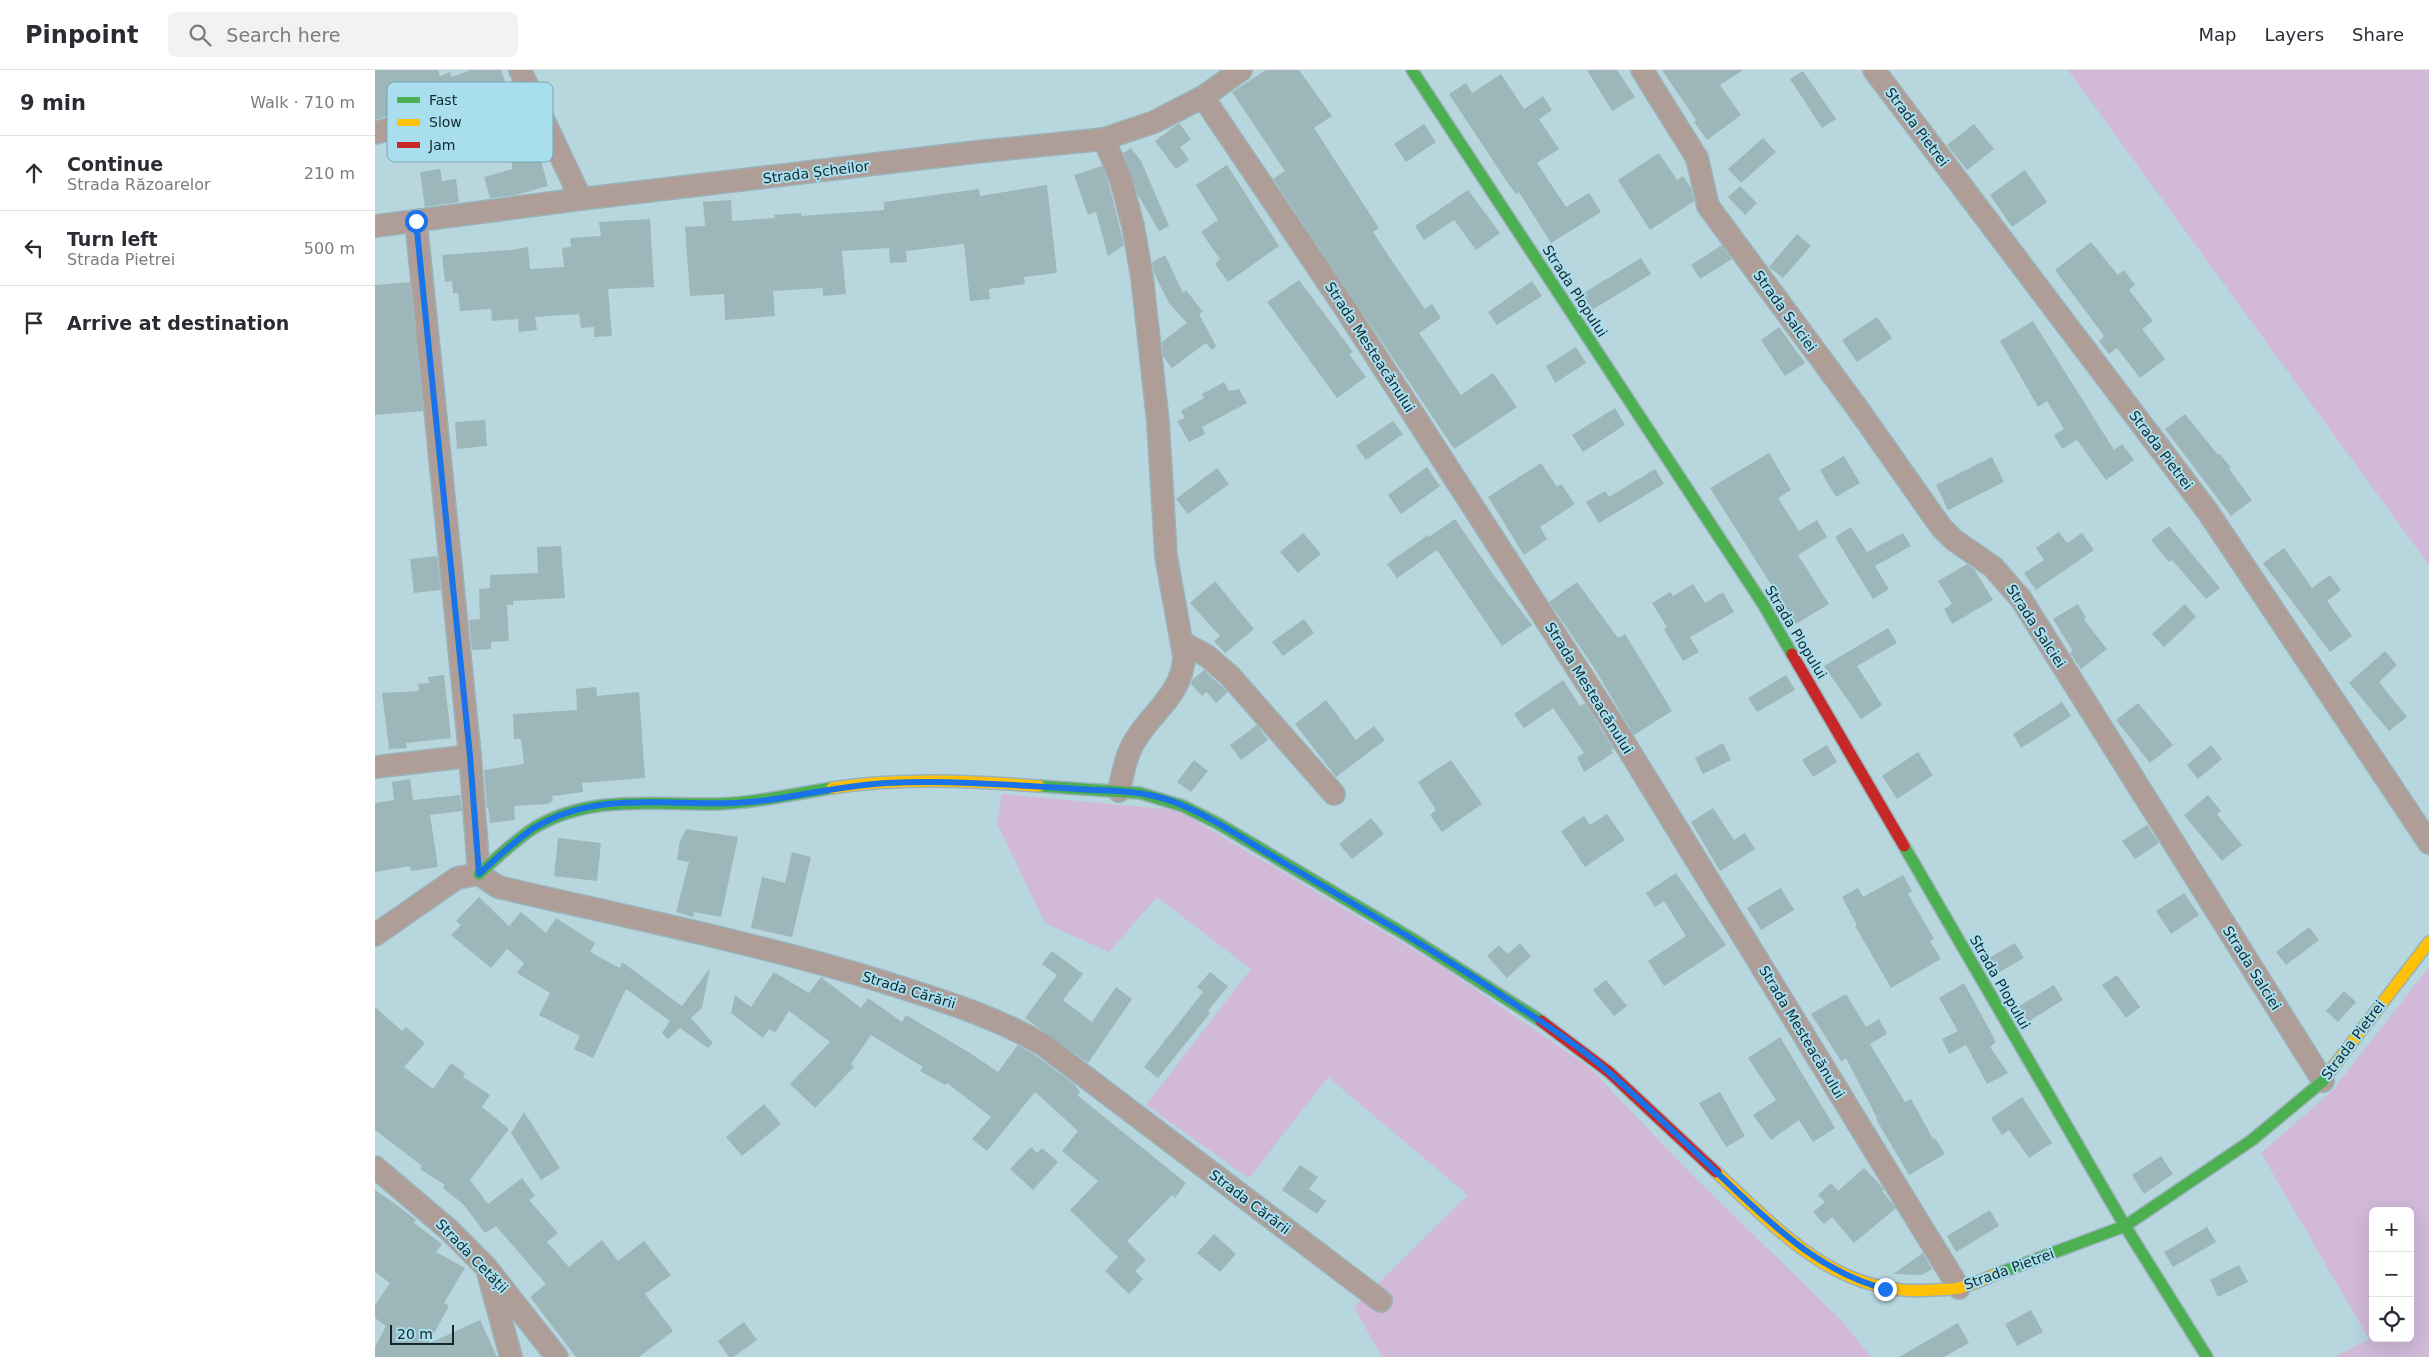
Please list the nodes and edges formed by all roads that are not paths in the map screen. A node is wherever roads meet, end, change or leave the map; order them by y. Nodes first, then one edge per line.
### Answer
1 (520, 70) edge
2 (1241, 70) edge
3 (1412, 70) edge
4 (1642, 70) edge
5 (1874, 70) edge
6 (526, 82) edge
7 (1203, 97) junction
8 (553, 139) edge
9 (1104, 139) junction
10 (581, 199) junction
11 (416, 221) junction
12 (375, 226) edge
13 (1183, 643) junction
14 (470, 756) junction
15 (375, 767) edge
16 (1119, 791) junction
17 (1334, 794) dead end
18 (2429, 843) edge
19 (479, 874) junction
20 (375, 935) edge
21 (2429, 942) edge
22 (2323, 1081) junction
23 (375, 1167) edge
24 (2125, 1226) junction
25 (486, 1267) junction
26 (1959, 1288) junction
27 (1381, 1301) dead end
28 (511, 1357) edge
29 (557, 1357) edge
30 (2207, 1357) edge

1 - 6 street
2 - 7 street, Strada Șcheilor
3 - 24 street, Strada Plopului
4 - 22 street, Strada Salciei
5 - 18 street, Strada Pietrei
7 - 9 street, Strada Șcheilor
7 - 26 street, Strada Mesteacănului
8 - 10 street
9 - 10 street, Strada Șcheilor
9 - 13 street
10 - 11 street, Strada Șcheilor
11 - 12 street, Strada Șcheilor
11 - 14 street
13 - 16 street
13 - 17 street
14 - 15 street
14 - 19 street
16 - 19 street, Strada Pietrei
16 - 26 street, Strada Pietrei
19 - 20 street
19 - 27 street, Strada Cărării
21 - 22 street, Strada Pietrei
22 - 24 street, Strada Pietrei
23 - 25 street, Strada Cetății
24 - 26 street, Strada Pietrei
24 - 30 street, Strada Plopului
25 - 28 street
25 - 29 street, Strada Cetății

